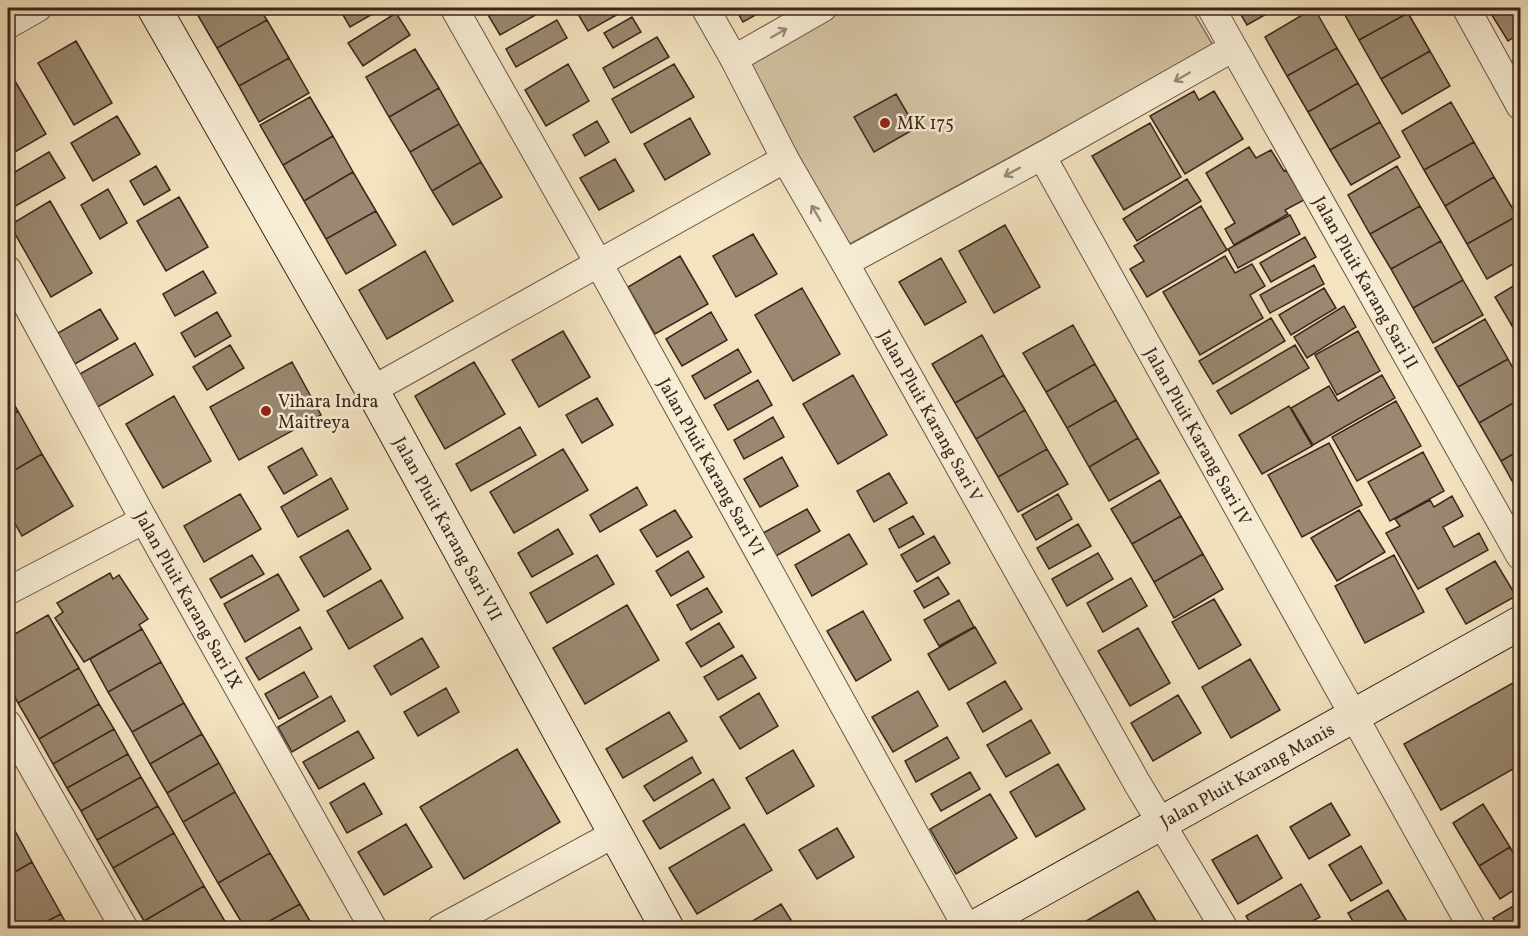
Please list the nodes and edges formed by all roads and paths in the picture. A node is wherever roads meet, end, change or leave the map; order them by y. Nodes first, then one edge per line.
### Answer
1 (38, 8) edge
2 (154, 8) edge
3 (454, 8) edge
4 (705, 8) edge
5 (823, 8) edge
6 (1211, 8) edge
7 (1466, 8) edge
8 (8, 25) edge
9 (1233, 48) junction
10 (734, 59) junction
11 (1521, 106) edge
12 (1042, 156) junction
13 (785, 159) junction
14 (845, 263) junction
15 (598, 264) junction
16 (8, 270) edge
17 (372, 390) junction
18 (144, 520) junction
19 (1521, 556) edge
20 (8, 591) edge
21 (1521, 623) edge
22 (1354, 716) junction
23 (8, 724) edge
24 (1161, 823) junction
25 (616, 833) junction
26 (124, 928) edge
27 (372, 928) edge
28 (441, 928) edge
29 (668, 928) edge
30 (967, 928) edge
31 (973, 928) edge
32 (1224, 928) edge
33 (1472, 928) edge

1 - 8 street
2 - 17 street, Jalan Pluit Karang Sari VII
3 - 15 street, Jalan Pluit Karang Sari VI
4 - 10 street, Jalan Pluit Karang Sari V
10 -> 5 street
6 - 9 street, Jalan Pluit Karang Sari II
7 - 11 street
9 -> 12 street
9 - 19 street, Jalan Pluit Karang Sari II
10 - 13 street, Jalan Pluit Karang Sari V
12 -> 14 street
12 - 22 street, Jalan Pluit Karang Sari IV
14 -> 13 street, Jalan Pluit Karang Sari V
13 - 15 street
14 - 24 street, Jalan Pluit Karang Sari V
15 - 17 street
15 - 30 street, Jalan Pluit Karang Sari VI
16 - 18 street, Jalan Pluit Karang Sari IX
17 - 25 street, Jalan Pluit Karang Sari VII
18 - 20 street
18 - 27 street, Jalan Pluit Karang Sari IX
21 - 22 street, Jalan Pluit Karang Manis
22 - 24 street, Jalan Pluit Karang Manis
22 - 33 street, Jalan Pluit Karang Sari IV
23 - 26 street
24 - 31 street, Jalan Pluit Karang Manis
24 - 32 street, Jalan Pluit Karang Sari V
25 - 28 street
25 - 29 street, Jalan Pluit Karang Sari VII

